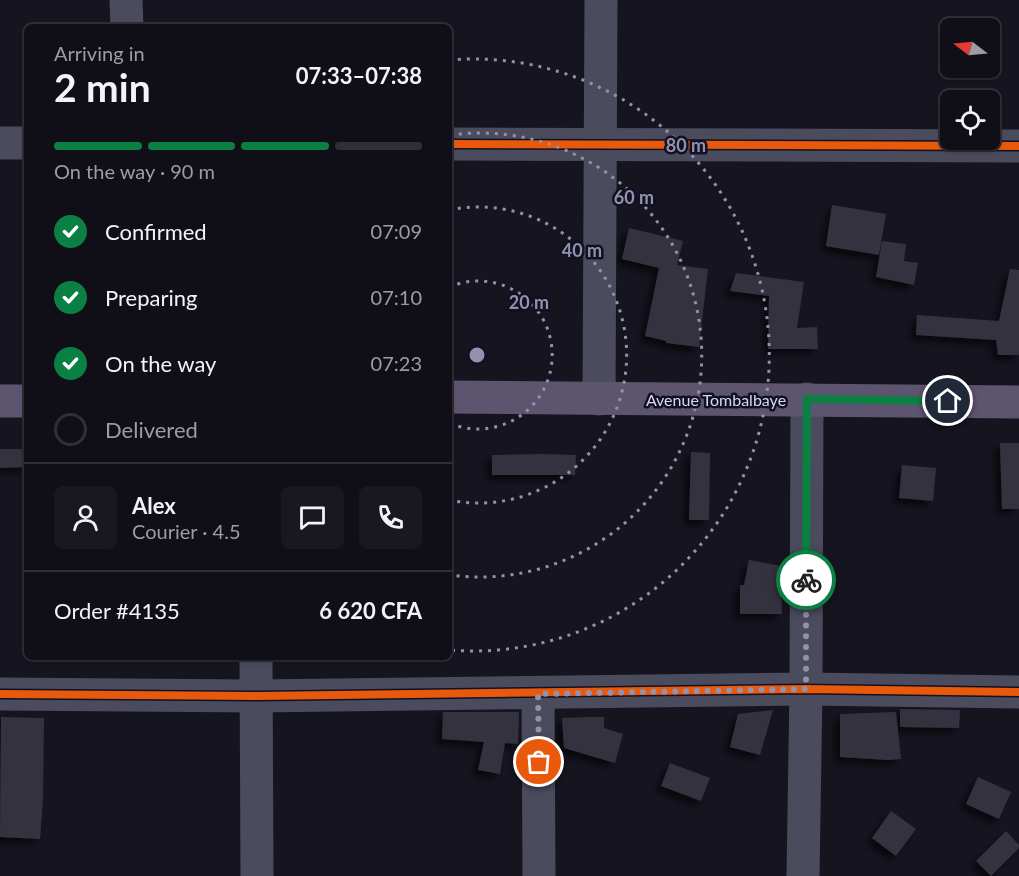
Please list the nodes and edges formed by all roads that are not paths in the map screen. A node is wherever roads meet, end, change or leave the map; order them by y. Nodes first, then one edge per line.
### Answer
1 (126, 0) edge
2 (601, 0) edge
3 (127, 24) edge
4 (0, 143) edge
5 (24, 143) edge
6 (452, 144) edge
7 (602, 144) junction
8 (1019, 146) edge
9 (452, 397) edge
10 (599, 399) junction
11 (807, 399) junction
12 (24, 401) edge
13 (0, 402) edge
14 (1019, 402) edge
15 (256, 660) edge
16 (806, 689) junction
17 (1019, 692) edge
18 (0, 694) edge
19 (538, 694) junction
20 (257, 696) junction
21 (257, 876) edge
22 (539, 876) edge
23 (803, 876) edge

1 - 3 street
2 - 7 street
4 - 5 street
6 - 7 street
7 - 8 street
7 - 10 street
9 - 10 main road, Avenue Tombalbaye
10 - 11 main road, Avenue Tombalbaye
11 - 14 main road, Avenue Tombalbaye
11 - 16 street
12 - 13 main road
15 - 20 street
16 - 17 street
16 - 19 street
16 - 23 street
18 - 20 street
19 - 20 street
19 - 22 street
20 - 21 street

